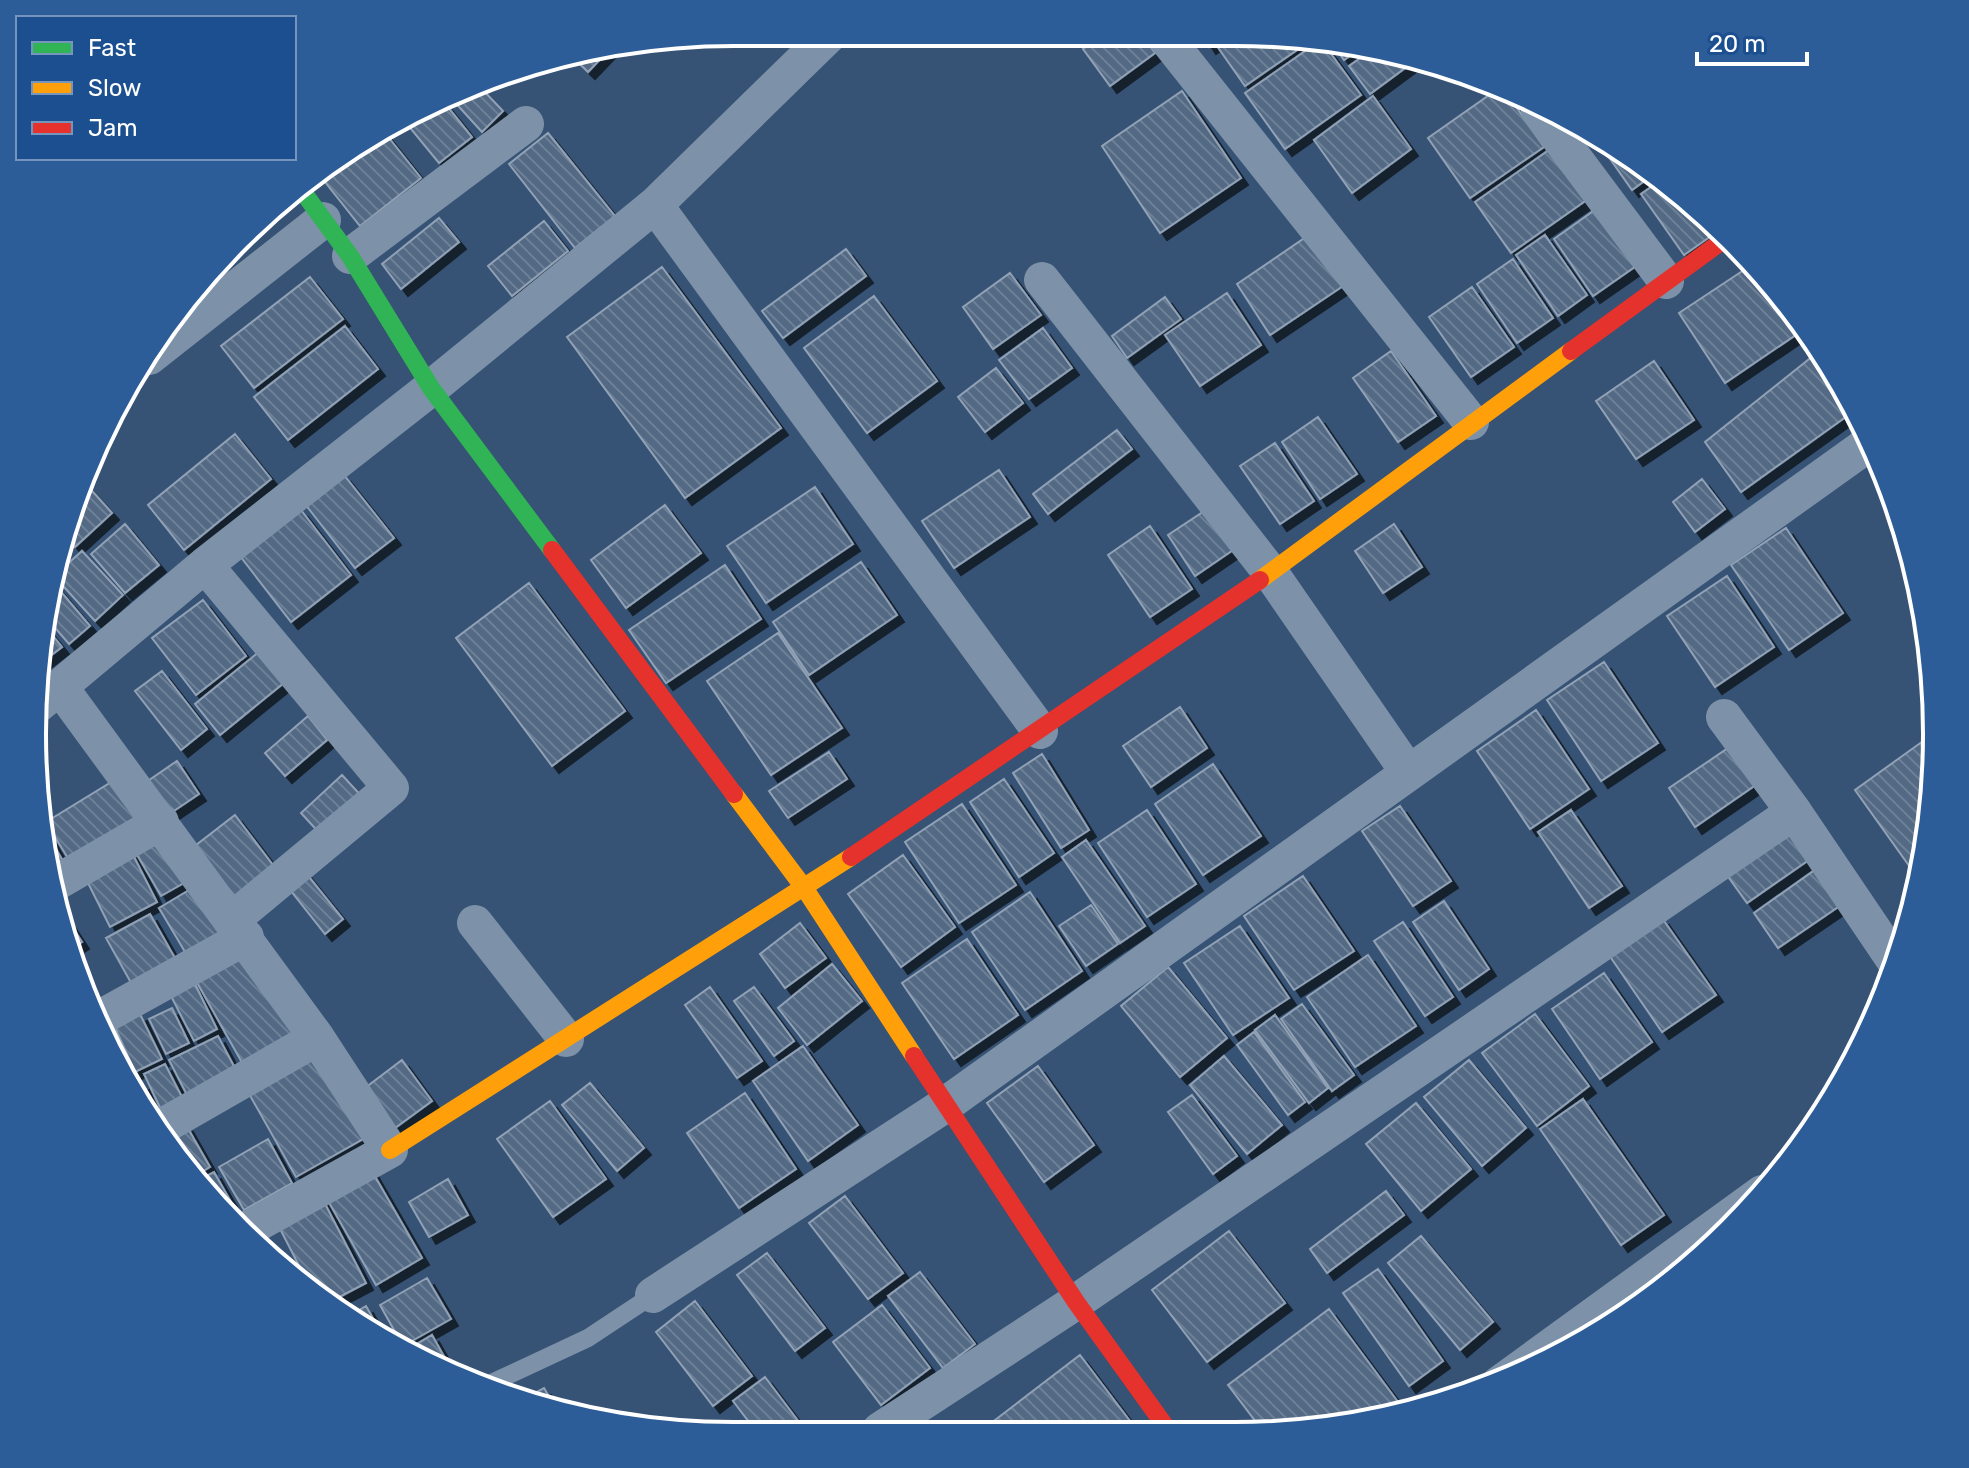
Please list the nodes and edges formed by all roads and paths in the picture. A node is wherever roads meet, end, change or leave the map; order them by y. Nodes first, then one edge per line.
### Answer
1 (818, 46) edge
2 (1172, 46) edge
3 (1546, 121) edge
4 (526, 124) dead end
5 (655, 205) junction
6 (313, 206) edge
7 (1717, 244) edge
8 (350, 256) junction
9 (1042, 280) dead end
10 (1666, 281) junction
11 (176, 332) edge
12 (431, 388) junction
13 (1471, 422) junction
14 (1861, 449) edge
15 (205, 565) junction
16 (1270, 572) junction
17 (49, 695) edge
18 (1724, 717) dead end
19 (1040, 731) junction
20 (1408, 772) junction
21 (1794, 812) junction
22 (161, 822) junction
23 (62, 880) edge
24 (805, 889) junction
25 (475, 923) dead end
26 (239, 928) junction
27 (1887, 950) edge
28 (106, 1014) edge
29 (317, 1038) junction
30 (566, 1039) junction
31 (945, 1105) junction
32 (167, 1124) edge
33 (390, 1150) junction
34 (254, 1226) edge
35 (1710, 1231) edge
36 (653, 1295) joint
37 (1076, 1302) junction
38 (1559, 1341) edge
39 (498, 1380) edge
40 (892, 1422) edge
41 (1162, 1422) edge

1 - 5 street
2 - 13 street
3 - 10 street
4 - 8 street
5 - 12 street
5 - 19 street
6 - 8 street
6 - 11 street
7 - 10 street
8 - 12 street
9 - 16 street
10 - 13 street
12 - 15 street
12 - 24 street
13 - 16 street
14 - 20 street
15 - 17 street
15 - 26 street
16 - 19 street
16 - 20 street
17 - 22 street
18 - 21 street
19 - 24 street
20 - 31 street
21 - 27 street
21 - 37 street
22 - 23 street
22 - 26 street
24 - 30 street
24 - 31 street
25 - 30 street
26 - 28 street
26 - 29 street
29 - 32 street
29 - 33 street
30 - 33 street
31 - 36 street
31 - 37 street
33 - 34 street
35 - 38 street
36 - 39 lane
37 - 40 street
37 - 41 street

